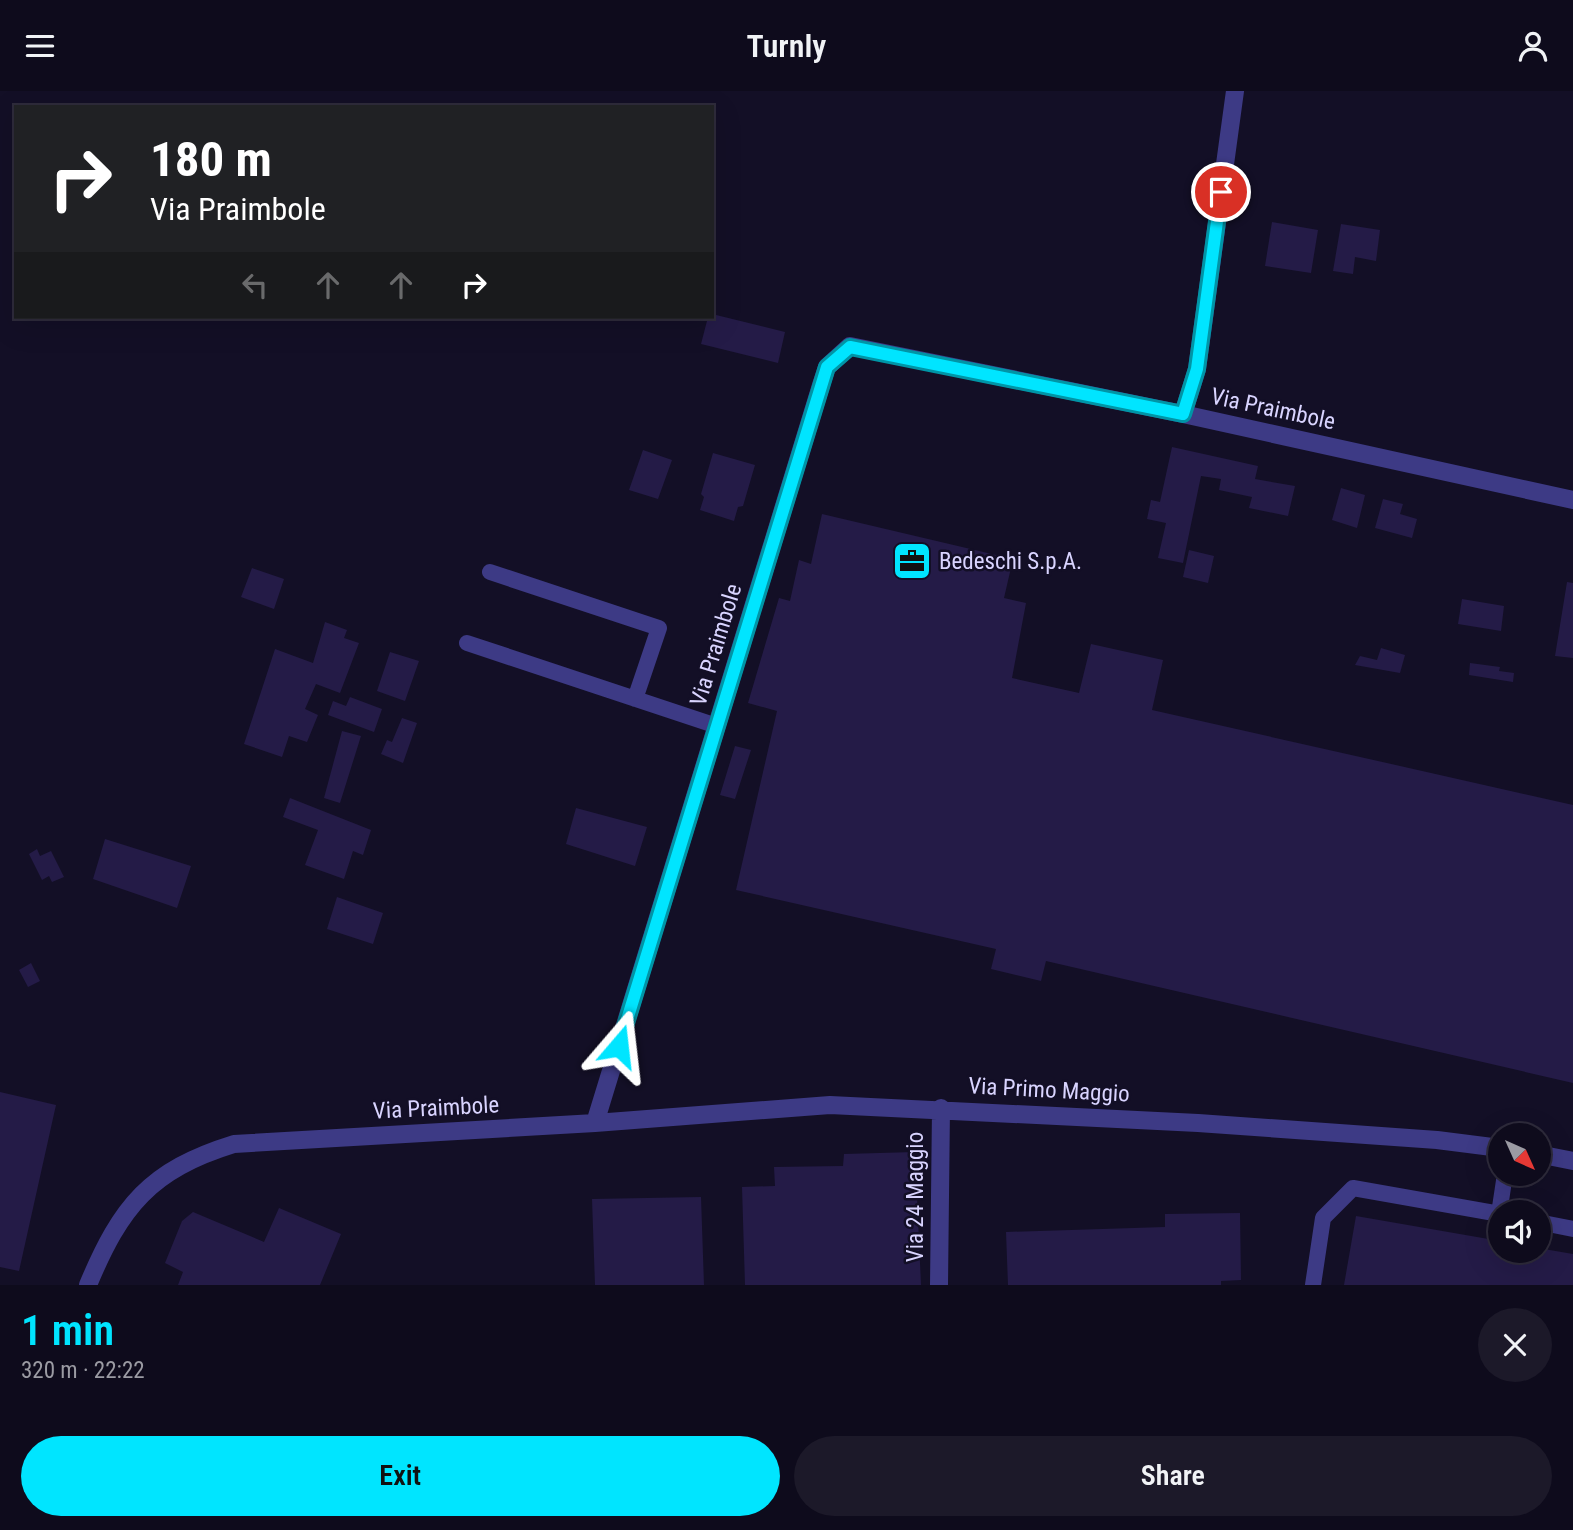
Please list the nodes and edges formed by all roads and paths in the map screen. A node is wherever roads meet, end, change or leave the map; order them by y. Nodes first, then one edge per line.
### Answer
1 (1235, 91) edge
2 (1183, 414) junction
3 (1573, 500) edge
4 (490, 572) dead end
5 (467, 643) dead end
6 (635, 699) junction
7 (717, 726) junction
8 (941, 1108) junction
9 (595, 1123) junction
10 (1488, 1147) edge
11 (1551, 1157) edge
12 (1573, 1161) edge
13 (1488, 1212) edge
14 (1551, 1225) edge
15 (1573, 1229) edge
16 (88, 1285) edge
17 (939, 1285) edge
18 (1313, 1285) edge

1 - 2 street
2 - 3 street, Via Praimbole
2 - 7 street, Via Praimbole
4 - 6 lane
5 - 6 lane
6 - 7 lane
7 - 9 street, Via Praimbole
8 - 9 street, Via Primo Maggio
8 - 10 street, Via Primo Maggio
8 - 17 street, Via 24 Maggio
9 - 16 street, Via Praimbole
11 - 12 street
13 - 18 lane
14 - 15 lane

